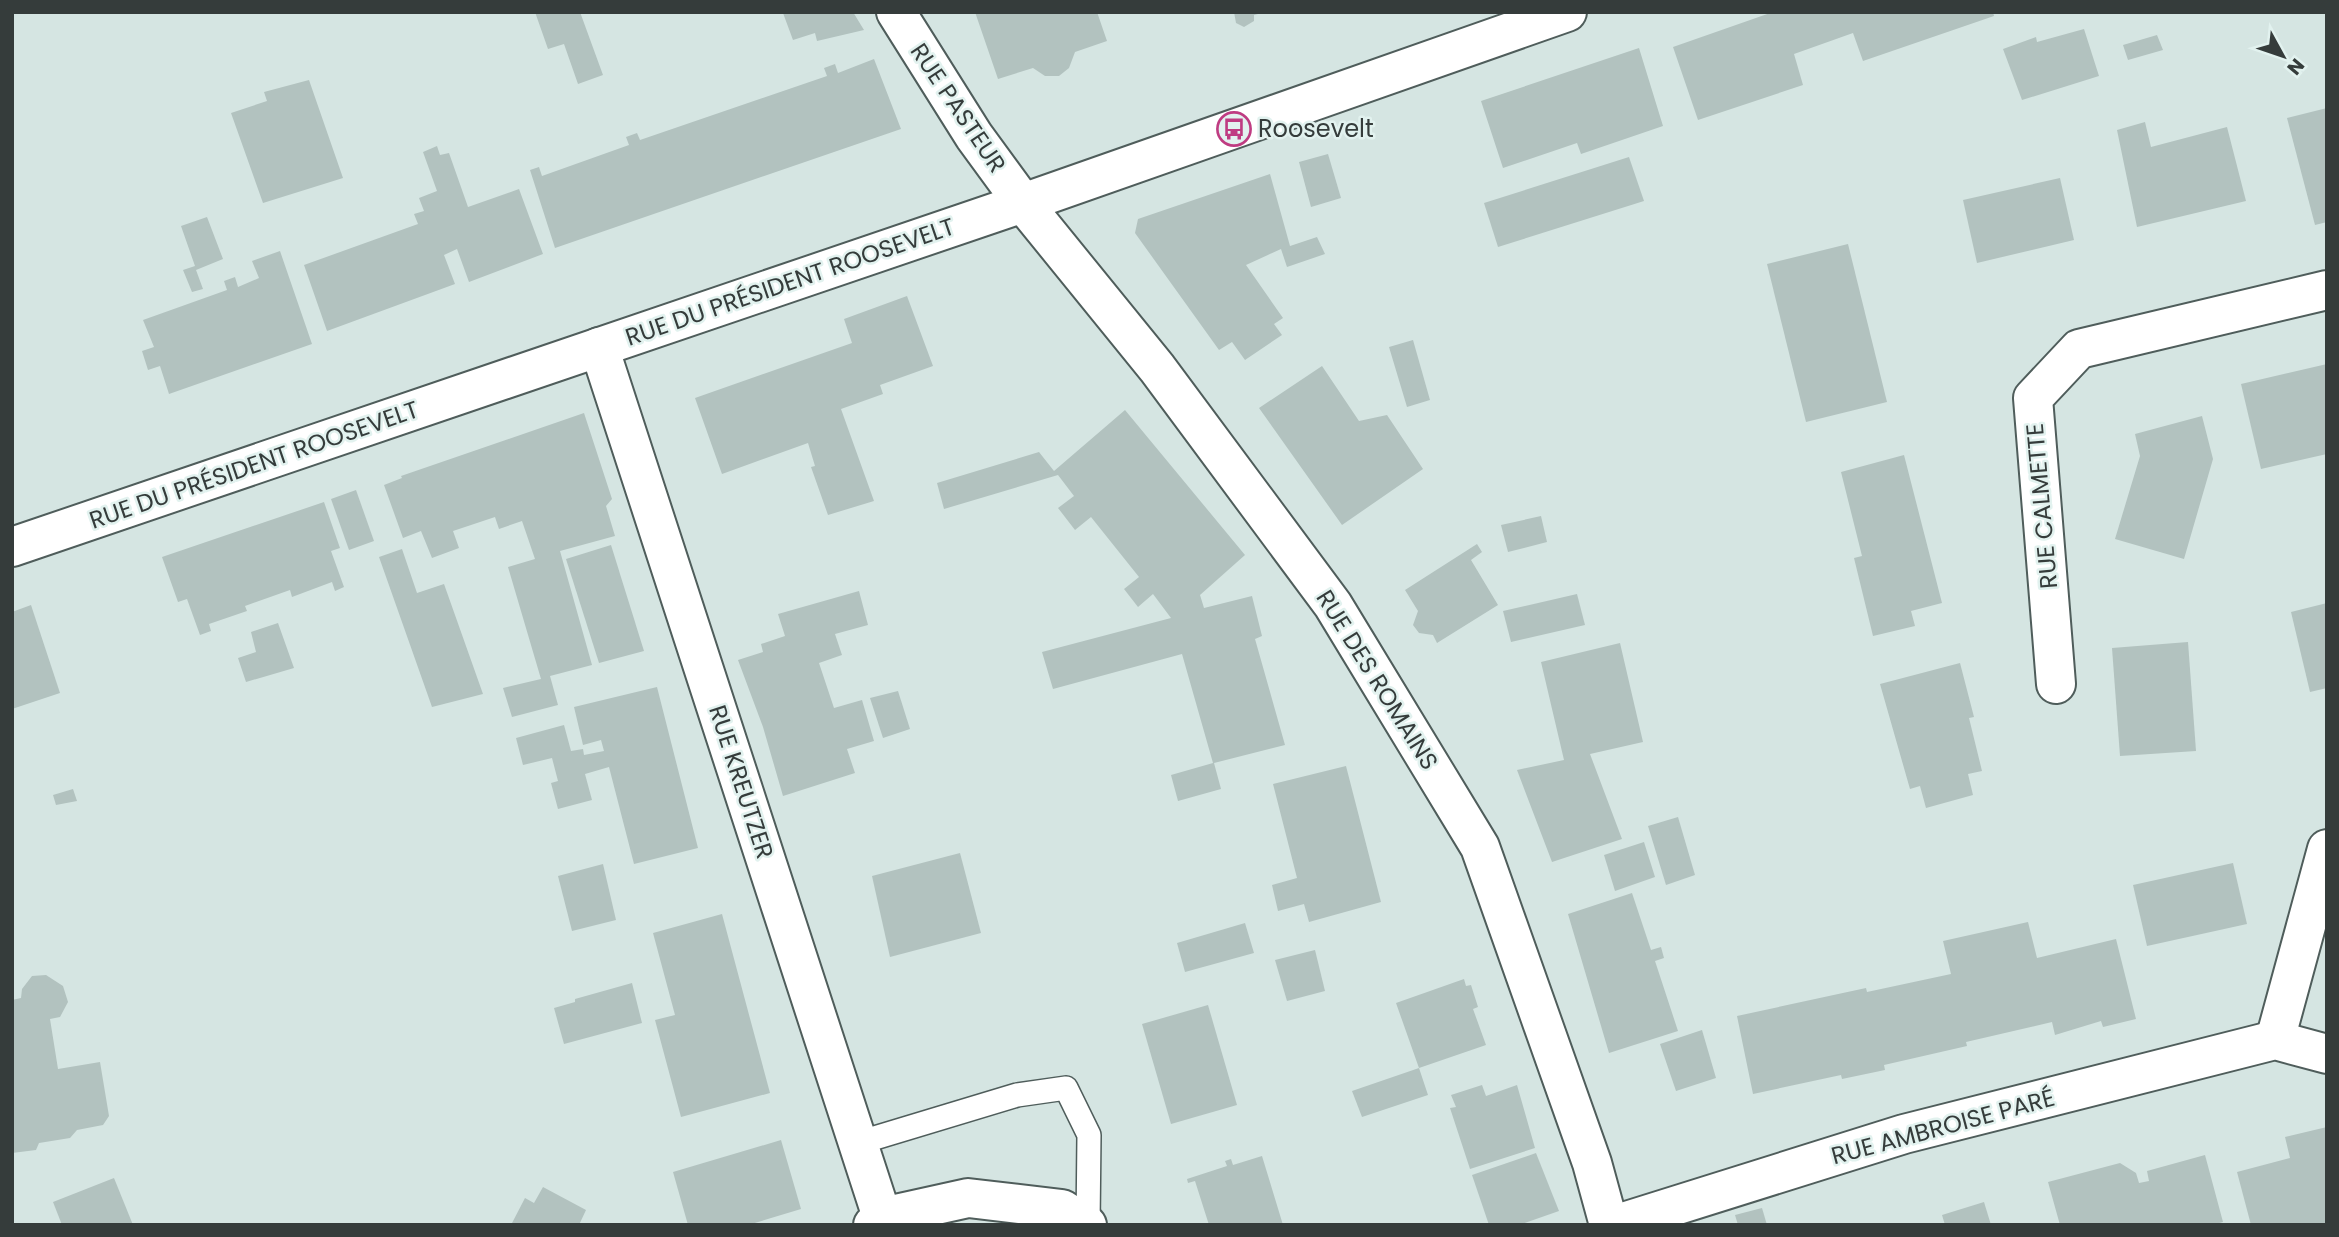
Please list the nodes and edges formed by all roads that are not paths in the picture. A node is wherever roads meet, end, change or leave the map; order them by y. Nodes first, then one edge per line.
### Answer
1 (896, 12) edge
2 (1567, 12) edge
3 (1023, 203) junction
4 (2327, 290) edge
5 (599, 347) junction
6 (12, 547) edge
7 (2056, 684) dead end
8 (2327, 849) edge
9 (2275, 1040) junction
10 (2327, 1054) edge
11 (858, 1143) junction
12 (877, 1221) edge
13 (1088, 1225) edge
14 (1611, 1225) edge

1 - 3 street, RUE PASTEUR
2 - 3 street, RUE DU PRÉSIDENT ROOSEVELT
3 - 5 street, RUE DU PRÉSIDENT ROOSEVELT
3 - 14 street, RUE DES ROMAINS
4 - 7 street, RUE CALMETTE
5 - 6 street, RUE DU PRÉSIDENT ROOSEVELT
5 - 11 street, RUE KREUTZER
8 - 9 street
9 - 10 street, RUE AMBROISE PARÉ
9 - 14 street, RUE AMBROISE PARÉ
11 - 12 street, RUE KREUTZER
11 - 13 lane
12 - 13 street, RUE KREUTZER

